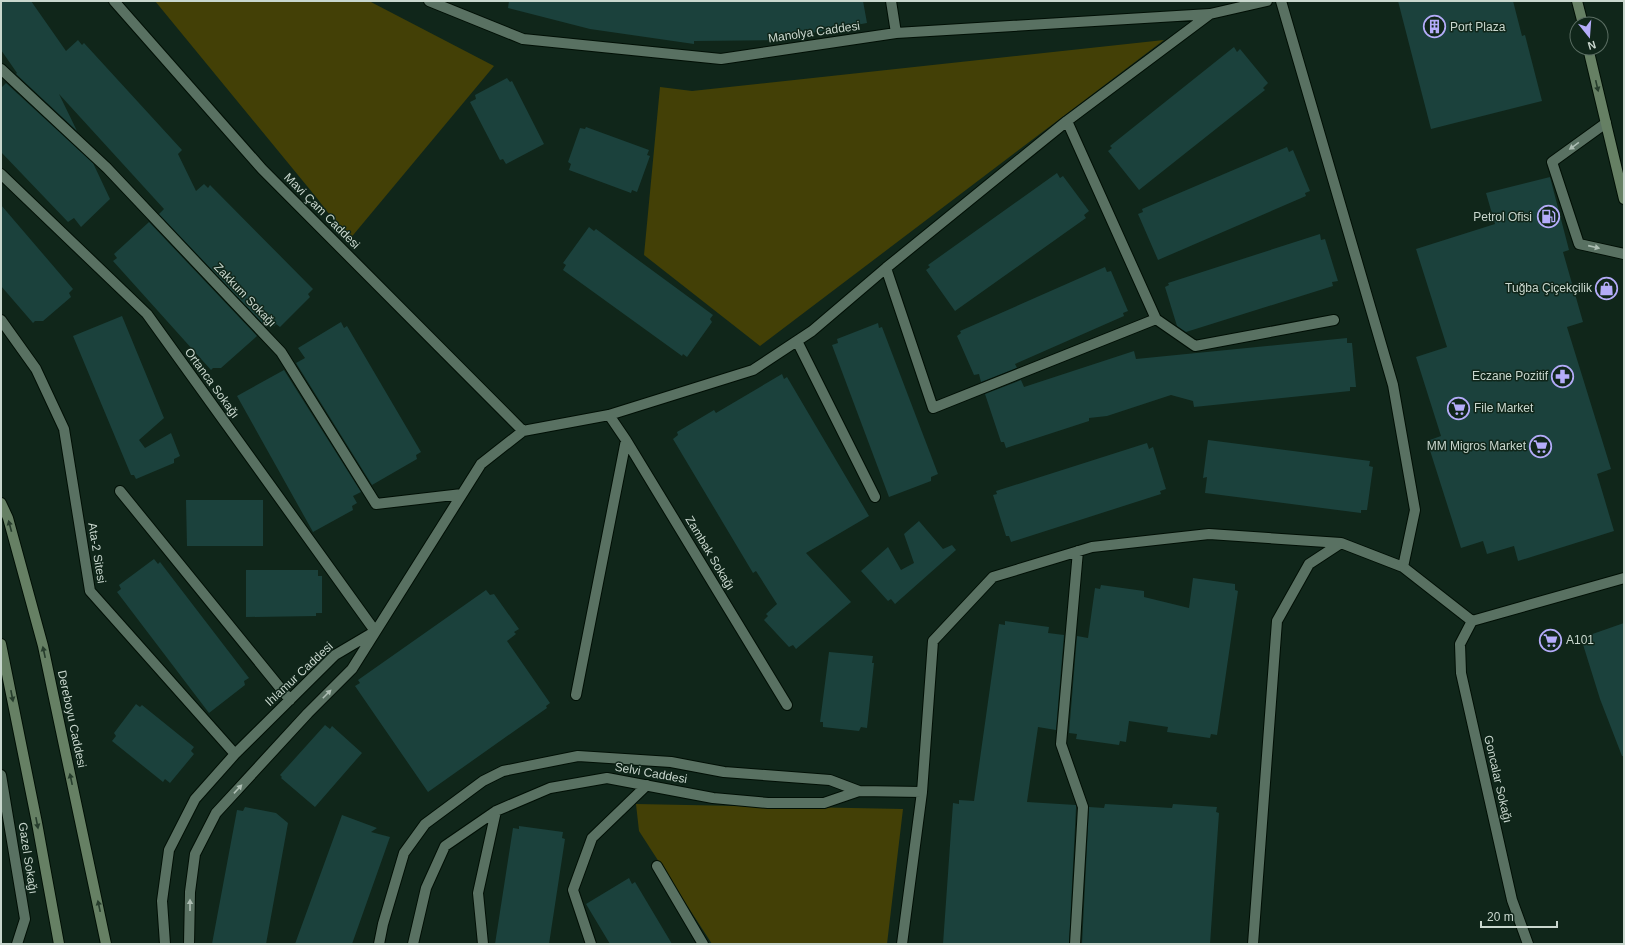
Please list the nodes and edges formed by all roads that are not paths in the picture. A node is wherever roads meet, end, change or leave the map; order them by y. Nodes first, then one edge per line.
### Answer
1 (114, 1) edge
2 (429, 1) edge
3 (891, 1) edge
4 (1268, 1) edge
5 (1281, 1) edge
6 (1577, 1) edge
7 (1210, 14) junction
8 (1581, 16) edge
9 (896, 33) junction
10 (1590, 56) edge
11 (1, 69) edge
12 (1067, 121) junction
13 (1606, 123) junction
14 (1, 174) edge
15 (1624, 199) edge
16 (1624, 254) edge
17 (886, 268) junction
18 (1156, 319) junction
19 (1, 320) edge
20 (1334, 320) dead end
21 (797, 341) junction
22 (609, 415) junction
23 (523, 431) junction
24 (626, 440) junction
25 (120, 491) dead end
26 (462, 494) junction
27 (875, 497) dead end
28 (1, 503) edge
29 (1341, 543) junction
30 (1078, 551) junction
31 (1403, 567) junction
32 (1624, 578) edge
33 (1472, 621) junction
34 (375, 631) junction
35 (1, 644) edge
36 (576, 695) dead end
37 (290, 700) junction
38 (787, 705) dead end
39 (235, 754) junction
40 (1, 775) edge
41 (647, 785) junction
42 (859, 791) junction
43 (922, 792) junction
44 (496, 811) junction
45 (657, 866) dead end
46 (17, 944) edge
47 (59, 944) edge
48 (106, 944) edge
49 (164, 944) edge
50 (189, 944) edge
51 (379, 944) edge
52 (413, 944) edge
53 (483, 944) edge
54 (592, 944) edge
55 (703, 944) edge
56 (902, 944) edge
57 (1075, 944) edge
58 (1253, 944) edge
59 (1528, 944) edge

1 - 23 street, Mavi Çam Caddesi
2 - 9 street, Manolya Caddesi
3 - 9 street
4 - 7 street, Manolya Caddesi
5 - 31 street
6 - 8 main road
7 - 9 street, Manolya Caddesi
7 - 12 street
10 -> 13 main road
11 - 26 street, Zakkum Sokağı
12 - 17 street
12 - 18 street
13 - 15 main road
13 -> 16 street
14 - 34 street, Ortanca Sokağı
17 - 18 street
17 - 21 street
18 - 20 street
19 - 39 street, Ata-2 Sitesi
21 - 22 street
21 - 27 street
22 - 23 street
22 - 24 street, Zambak Sokağı
23 - 26 street, Ihlamur Caddesi
24 - 36 street
24 - 38 street, Zambak Sokağı
25 - 37 street
26 - 34 street, Ihlamur Caddesi
48 -> 28 main road, Dereboyu Caddesi
29 - 30 street
29 - 31 street
29 - 58 street
30 - 43 street
30 - 57 street
31 - 33 street
32 - 33 street
33 - 59 street, Goncalar Sokağı
34 - 37 street, Ihlamur Caddesi
50 -> 34 street
35 -> 47 main road
37 - 39 street, Ihlamur Caddesi
39 - 49 street, Ihlamur Caddesi
40 - 46 street, Gazel Sokağı
41 - 42 street, Selvi Caddesi
41 - 44 street, Selvi Caddesi
41 - 54 street
42 - 43 street, Selvi Caddesi
42 - 51 street
43 - 56 street
44 - 52 street, Selvi Caddesi
44 - 53 street
45 - 55 street

